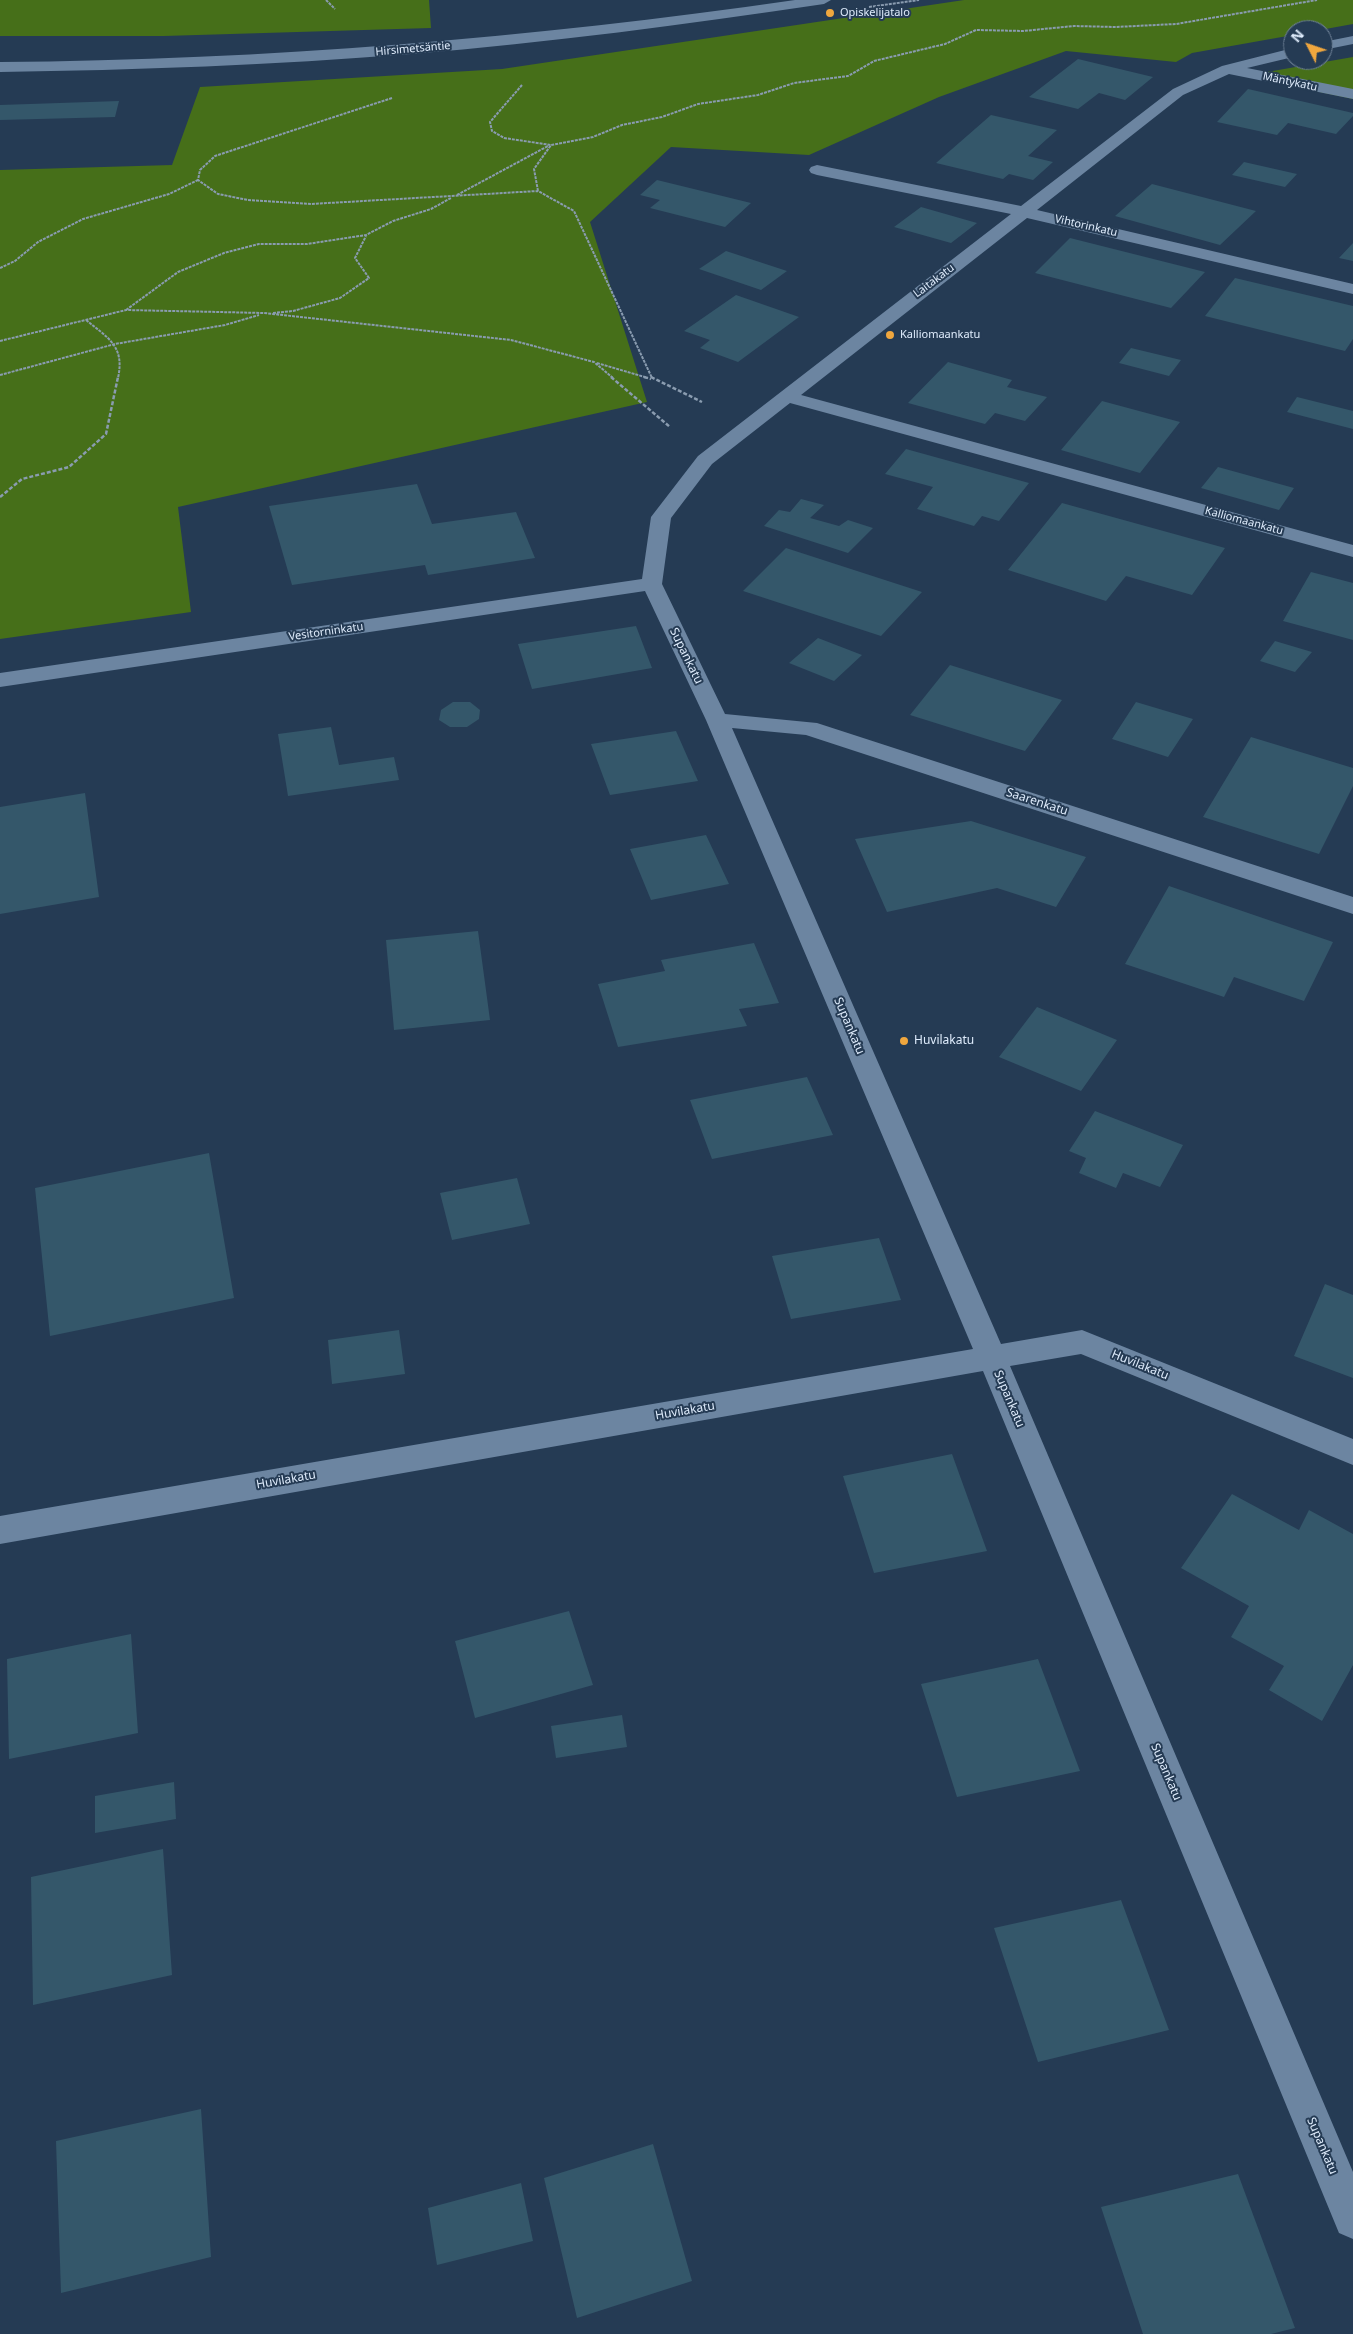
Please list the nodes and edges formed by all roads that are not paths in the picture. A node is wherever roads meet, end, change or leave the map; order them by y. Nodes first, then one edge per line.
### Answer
1 (824, 0) edge
2 (1353, 40) edge
3 (1333, 44) edge
4 (1283, 55) edge
5 (0, 67) edge
6 (1227, 69) junction
7 (1353, 94) edge
8 (817, 170) dead end
9 (1025, 212) junction
10 (1353, 289) edge
11 (788, 398) junction
12 (1353, 551) edge
13 (652, 584) junction
14 (0, 680) edge
15 (718, 720) junction
16 (1353, 906) edge
17 (992, 1358) junction
18 (1353, 1452) edge
19 (0, 1530) edge
20 (1353, 2219) edge

1 - 5 street, Hirsimetsäntie
2 - 3 street
4 - 6 street, Laitakatu
6 - 7 street, Mäntykatu
6 - 9 street, Laitakatu
8 - 9 street, Vihtorinkatu
9 - 10 street, Vihtorinkatu
9 - 11 street, Laitakatu
11 - 12 street, Kalliomaankatu
11 - 13 street, Laitakatu
13 - 14 street, Vesitorninkatu
13 - 15 street, Supankatu
15 - 16 street, Saarenkatu
15 - 17 street, Supankatu
17 - 18 street, Huvilakatu
17 - 19 street, Huvilakatu
17 - 20 street, Supankatu

